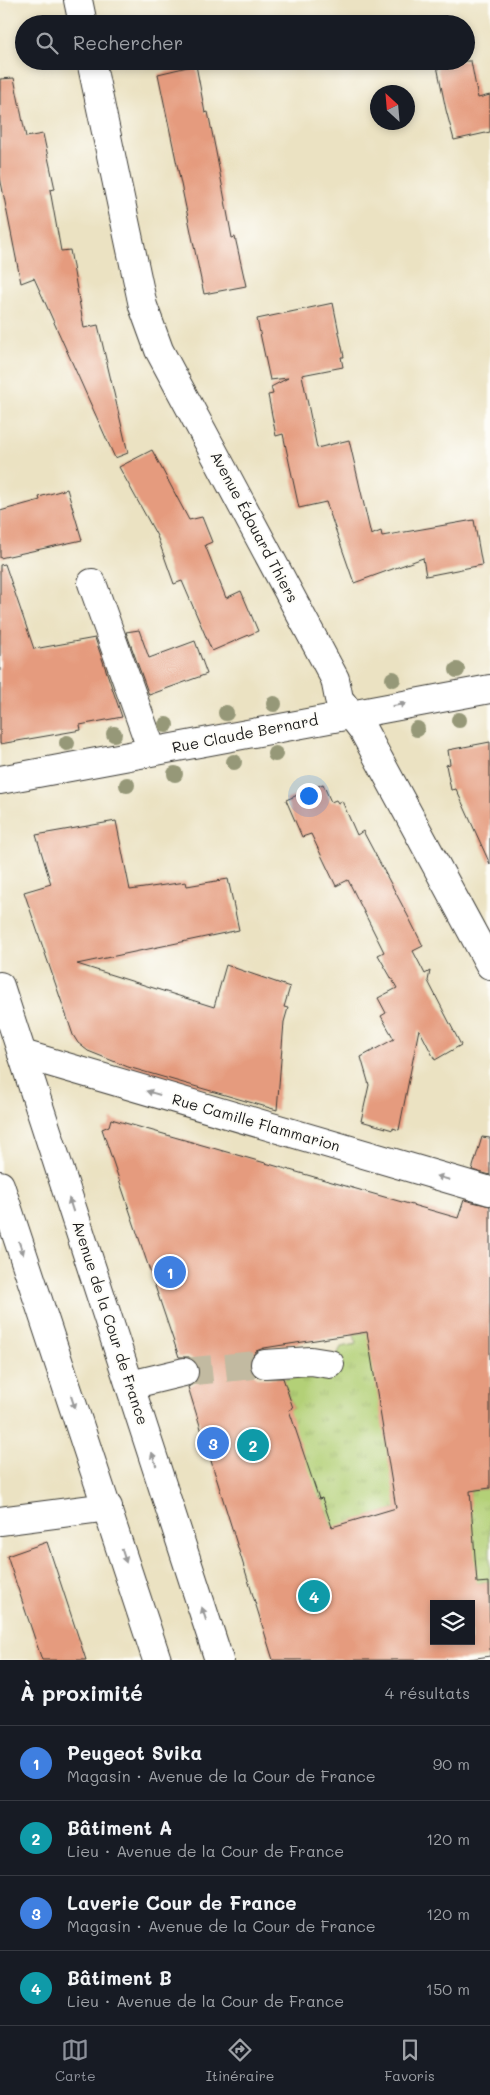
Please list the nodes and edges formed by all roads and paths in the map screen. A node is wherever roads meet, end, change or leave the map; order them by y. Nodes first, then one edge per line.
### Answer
1 (78, 0) edge
2 (81, 15) edge
3 (93, 70) edge
4 (92, 583) dead end
5 (490, 688) edge
6 (351, 714) junction
7 (152, 751) junction
8 (0, 780) edge
9 (490, 965) edge
10 (0, 986) edge
11 (22, 1054) junction
12 (0, 1185) edge
13 (490, 1191) edge
14 (265, 1364) tunnel mouth
15 (330, 1364) dead end
16 (184, 1372) tunnel mouth
17 (130, 1385) junction
18 (108, 1507) junction
19 (0, 1521) edge
20 (157, 1660) edge
21 (219, 1660) edge

1 - 2 street
3 - 6 street, Avenue Édouard Thiers
4 - 7 street
6 -> 5 street, Rue Claude Bernard
6 - 7 street, Rue Claude Bernard
6 - 9 street, Avenue Édouard Thiers
7 - 8 street, Rue Claude Bernard
10 - 11 street, Avenue de la Cour de France
13 -> 11 street, Rue Camille Flammarion
17 -> 11 street, Avenue de la Cour de France
12 -> 18 street
14 - 15 street
16 - 17 street
21 -> 17 street, Avenue de la Cour de France
18 - 19 street
18 -> 20 street

